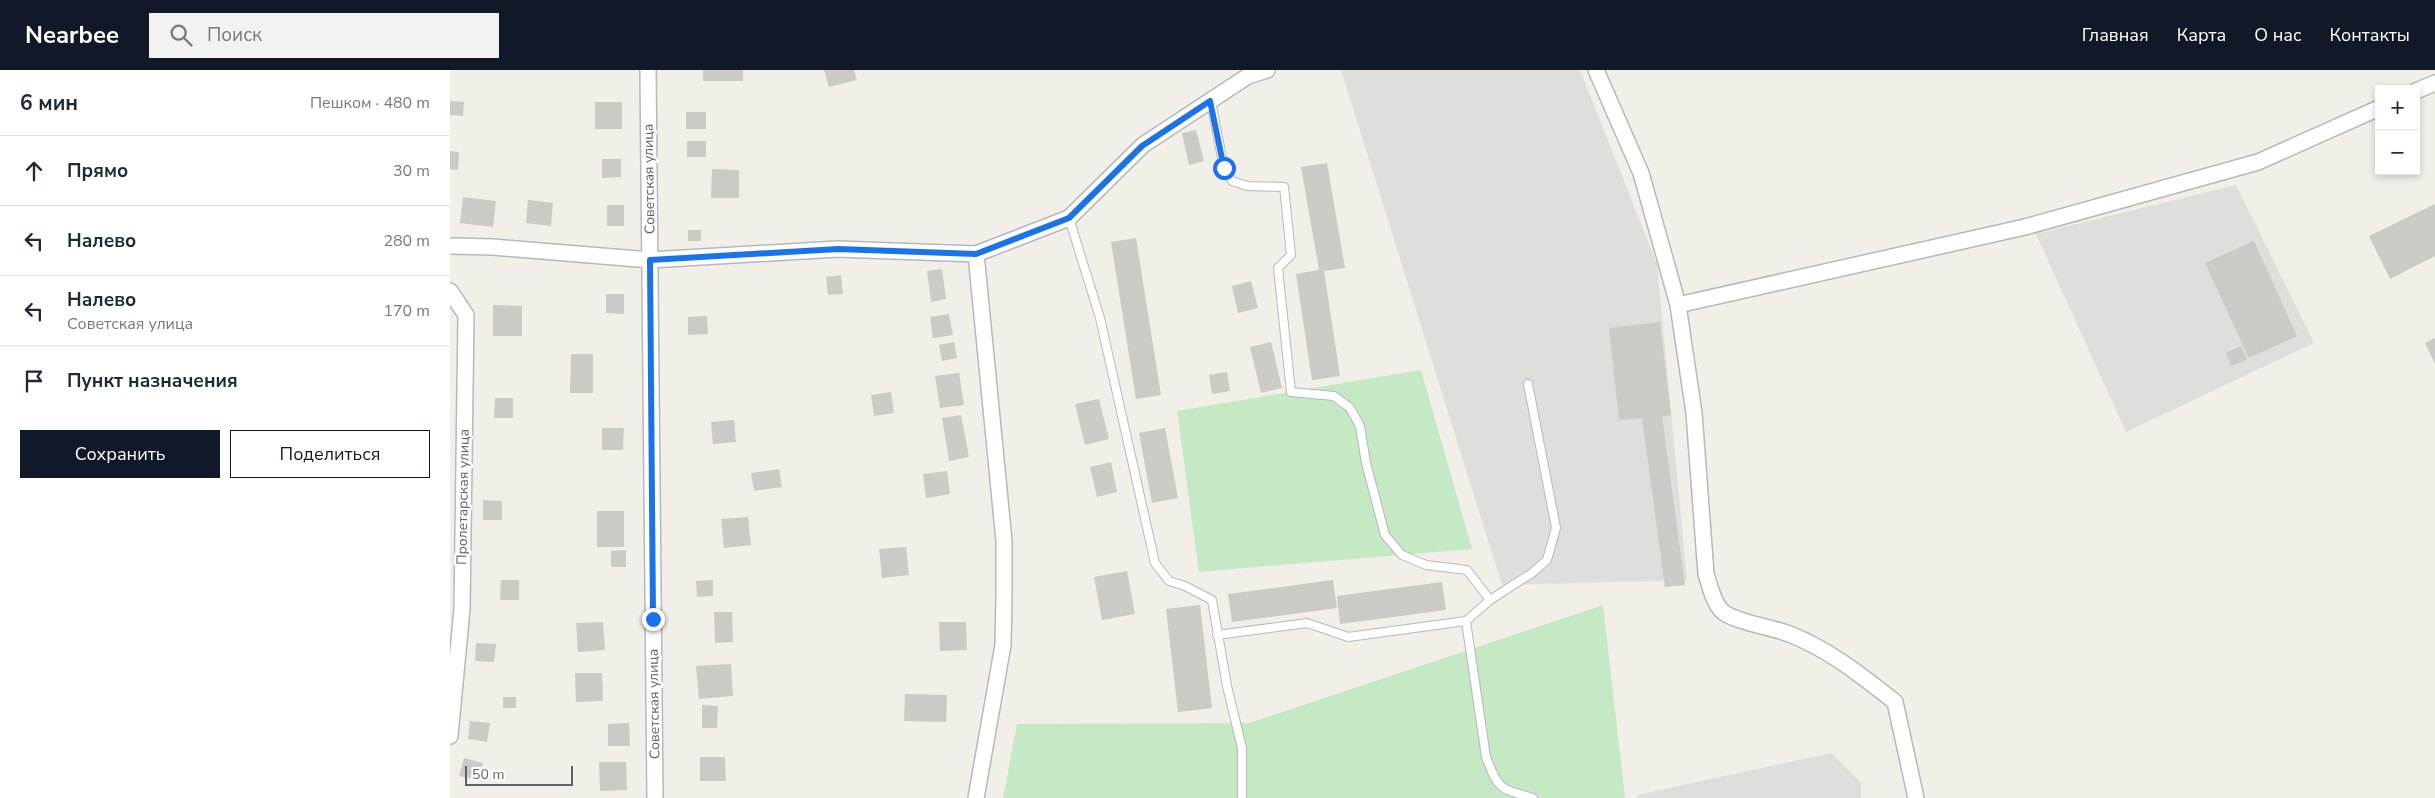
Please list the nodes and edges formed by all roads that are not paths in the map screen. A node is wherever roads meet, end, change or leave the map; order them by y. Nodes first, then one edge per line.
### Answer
1 (648, 70) edge
2 (1267, 70) edge
3 (1596, 70) edge
4 (2435, 83) edge
5 (2420, 89) edge
6 (1210, 101) junction
7 (2375, 110) edge
8 (1069, 218) junction
9 (450, 246) edge
10 (976, 254) junction
11 (650, 260) junction
12 (450, 291) edge
13 (1678, 305) junction
14 (1528, 384) dead end
15 (1490, 600) junction
16 (1466, 621) junction
17 (1217, 635) junction
18 (450, 736) edge
19 (655, 798) edge
20 (976, 798) edge
21 (1242, 798) edge
22 (1533, 798) edge
23 (1916, 798) edge

1 - 11 street, Советская улица
2 - 6 street
3 - 13 street
4 - 5 street
6 - 8 street
6 - 15 lane
7 - 13 street
8 - 10 street
8 - 17 lane
9 - 11 street
10 - 11 street
10 - 20 street
11 - 19 street, Советская улица
12 - 18 street, Пролетарская улица
13 - 23 street
14 - 15 lane
15 - 16 lane
16 - 17 lane
16 - 22 lane
17 - 21 lane

